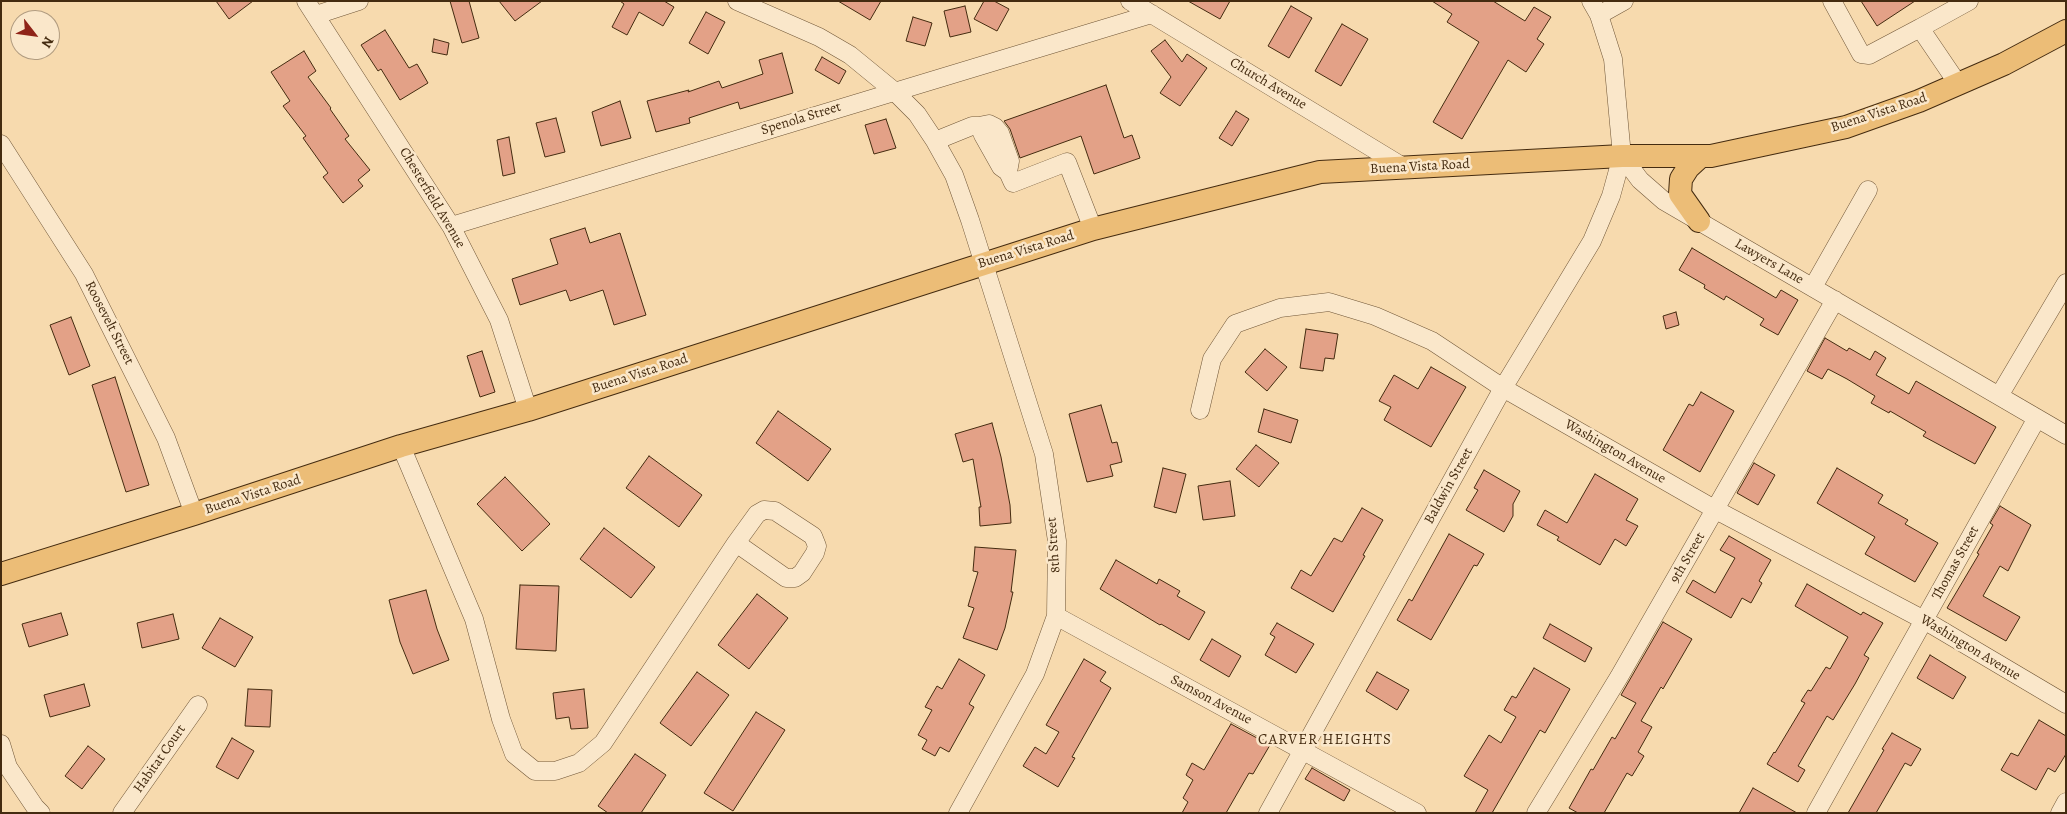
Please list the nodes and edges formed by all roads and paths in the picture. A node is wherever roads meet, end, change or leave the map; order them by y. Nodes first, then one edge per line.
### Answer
1 (359, 1) edge
2 (737, 1) edge
3 (1130, 1) edge
4 (1624, 1) edge
5 (1832, 1) edge
6 (1969, 1) edge
7 (311, 8) edge
8 (1595, 8) edge
9 (1152, 14) junction
10 (1920, 28) junction
11 (2066, 31) edge
12 (1958, 84) junction
13 (894, 91) junction
14 (935, 141) junction
15 (1, 144) edge
16 (1622, 156) junction
17 (1701, 156) junction
18 (1405, 168) junction
19 (1868, 190) dead end
20 (1700, 221) junction
21 (451, 226) junction
22 (1093, 229) junction
23 (983, 264) junction
24 (2066, 283) edge
25 (1813, 287) junction
26 (1835, 300) junction
27 (1503, 388) junction
28 (1998, 396) junction
29 (528, 410) junction
30 (1200, 410) dead end
31 (2038, 418) junction
32 (2066, 434) edge
33 (401, 446) junction
34 (1716, 510) junction
35 (194, 514) junction
36 (736, 543) junction
37 (1, 574) edge
38 (1056, 616) junction
39 (1924, 620) junction
40 (2066, 704) edge
41 (198, 705) dead end
42 (1, 744) edge
43 (1303, 750) junction
44 (2066, 802) edge
45 (41, 813) edge
46 (122, 813) edge
47 (958, 813) edge
48 (1268, 813) edge
49 (1418, 813) edge
50 (1536, 813) edge
51 (1816, 813) edge
52 (2060, 813) edge

1 - 7 street
2 - 13 street, 8th Street
3 - 9 street, Church Avenue
4 - 8 street
5 - 10 street
6 - 10 street
7 - 21 street, Chesterfield Avenue
8 - 16 street
9 - 13 street, Spenola Street
9 - 18 street, Church Avenue
10 - 12 street
11 - 12 main road, Buena Vista Road
12 - 17 main road, Buena Vista Road
13 - 14 street, 8th Street
13 - 21 street, Spenola Street
14 - 22 street
14 - 23 street, 8th Street
15 - 35 street, Roosevelt Street
16 - 17 main road, Buena Vista Road
16 - 18 main road, Buena Vista Road
16 - 20 street, Lawyers Lane
16 - 27 street, Baldwin Street
17 - 20 main road
18 - 22 main road, Buena Vista Road
19 - 25 street
20 - 25 street, Lawyers Lane
21 - 29 street, Chesterfield Avenue
22 - 23 main road, Buena Vista Road
23 - 29 main road, Buena Vista Road
23 - 38 street, 8th Street
24 - 28 street
25 - 26 street, Lawyers Lane
26 - 28 street, Lawyers Lane
26 - 34 street, 9th Street
27 - 30 street, Washington Avenue
27 - 34 street, Washington Avenue
27 - 43 street, Baldwin Street
28 - 31 street, Lawyers Lane
29 - 33 main road, Buena Vista Road
31 - 32 street, Lawyers Lane
31 - 39 street, Thomas Street
33 - 35 main road, Buena Vista Road
33 - 36 street
34 - 39 street, Washington Avenue
34 - 50 street, 9th Street
35 - 37 main road, Buena Vista Road
36 - 36 street
38 - 43 street, Samson Avenue
38 - 47 street, 8th Street
39 - 40 street, Washington Avenue
39 - 51 street, Thomas Street
41 - 46 street, Habitat Court
42 - 45 street
43 - 48 street, Baldwin Street
43 - 49 street, Samson Avenue
44 - 52 street

